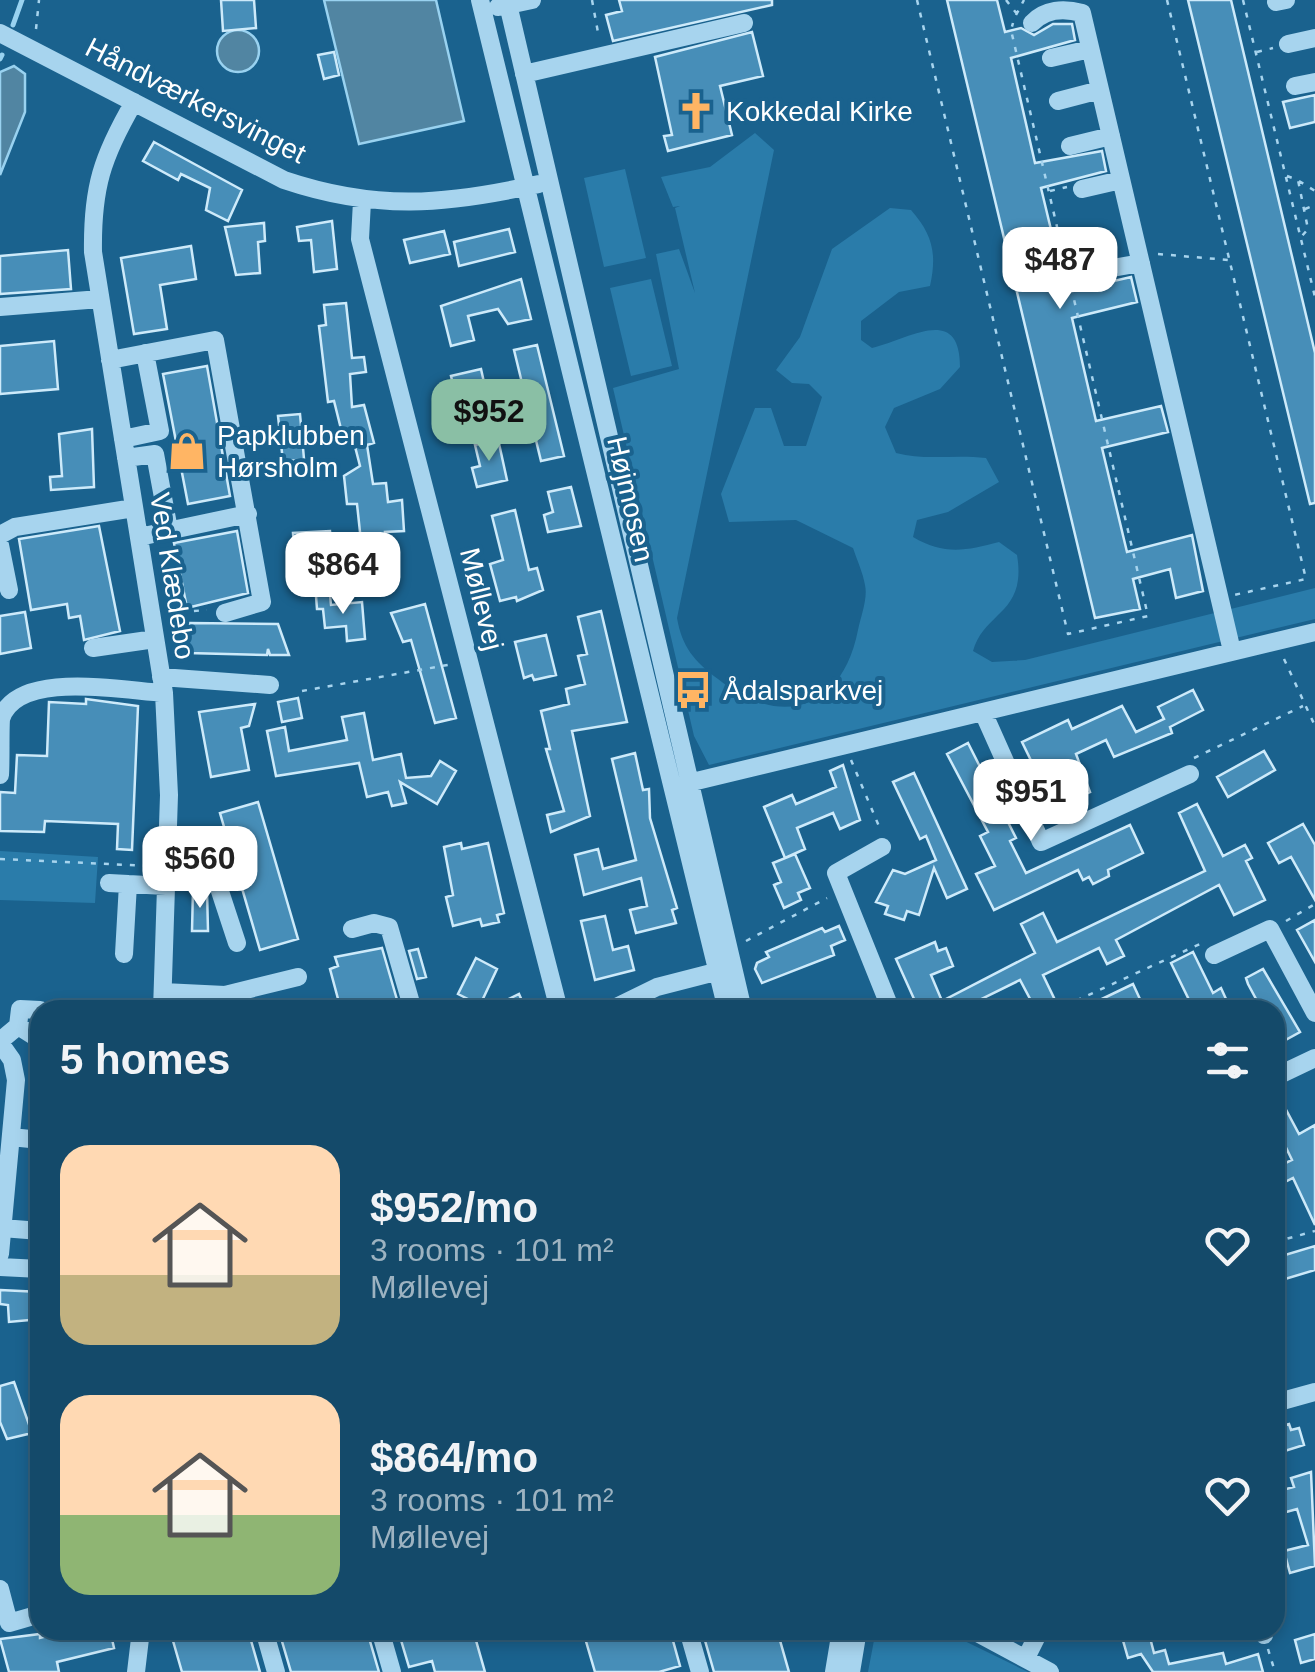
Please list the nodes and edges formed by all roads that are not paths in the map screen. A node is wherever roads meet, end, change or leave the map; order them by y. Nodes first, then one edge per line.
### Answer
1 (532, 0) edge
2 (507, 3) edge
3 (482, 5) edge
4 (1032, 22) dead end
5 (744, 23) dead end
6 (0, 33) edge
7 (1315, 38) edge
8 (1288, 44) dead end
9 (1090, 48) junction
10 (1051, 58) dead end
11 (524, 74) junction
12 (1315, 82) edge
13 (1296, 86) dead end
14 (1100, 90) junction
15 (1058, 101) dead end
16 (134, 102) junction
17 (1110, 136) junction
18 (1070, 146) dead end
19 (1121, 180) junction
20 (549, 181) junction
21 (528, 186) junction
22 (1082, 189) dead end
23 (362, 201) junction
24 (1140, 258) junction
25 (1095, 271) dead end
26 (100, 298) junction
27 (0, 307) edge
28 (146, 354) junction
29 (110, 360) junction
30 (124, 449) junction
31 (134, 508) junction
32 (248, 514) junction
33 (169, 530) junction
34 (0, 535) edge
35 (138, 537) junction
36 (0, 545) edge
37 (9, 590) dead end
38 (225, 613) road end
39 (1315, 632) edge
40 (155, 638) junction
41 (92, 648) dead end
42 (1232, 651) junction
43 (162, 685) junction
44 (270, 685) dead end
45 (982, 712) junction
46 (1190, 774) road end
47 (0, 775) edge
48 (691, 782) junction
49 (672, 786) junction
50 (882, 847) road end
51 (167, 866) junction
52 (166, 886) junction
53 (352, 929) dead end
54 (236, 944) dead end
55 (124, 954) dead end
56 (1214, 955) road end
57 (725, 963) junction
58 (298, 977) dead end
59 (162, 1000) edge
60 (241, 1000) edge
61 (410, 1000) edge
62 (556, 1000) edge
63 (630, 1000) edge
64 (727, 1000) edge
65 (739, 1000) edge
66 (887, 1000) edge
67 (30, 1010) edge
68 (1315, 1013) edge
69 (18, 1026) junction
70 (30, 1034) edge
71 (0, 1042) edge
72 (1315, 1058) edge
73 (1285, 1072) edge
74 (11, 1137) junction
75 (30, 1139) edge
76 (2, 1228) edge
77 (30, 1230) edge
78 (0, 1254) edge
79 (0, 1267) edge
80 (30, 1268) edge
81 (1315, 1392) edge
82 (1285, 1401) edge
83 (0, 1590) edge
84 (30, 1617) edge
85 (140, 1640) edge
86 (267, 1640) edge
87 (383, 1640) edge
88 (691, 1640) edge
89 (839, 1640) edge
90 (856, 1640) edge
91 (993, 1640) edge
92 (1035, 1640) edge
93 (1027, 1656) junction
94 (136, 1672) edge
95 (276, 1672) edge
96 (392, 1672) edge
97 (700, 1672) edge
98 (834, 1672) edge
99 (851, 1672) edge
100 (1050, 1672) edge

1 - 2 street
2 - 3 street
2 - 11 street, Højmosen
3 - 21 street, Højmosen
4 - 9 street
5 - 11 street
6 - 16 street, Håndværkersvinget
7 - 8 street
9 - 10 street
9 - 14 street
11 - 20 street, Højmosen
12 - 13 street
14 - 15 street
14 - 17 street
16 - 23 street, Håndværkersvinget
16 - 26 street, Ved Klædebo
17 - 18 street
17 - 19 street
19 - 22 street
19 - 24 street
20 - 21 street, Håndværkersvinget
20 - 48 street, Højmosen
21 - 23 street, Håndværkersvinget
21 - 49 street, Højmosen
23 - 62 street, Møllevej
24 - 25 street
24 - 42 street
26 - 27 street
26 - 29 street, Ved Klædebo
28 - 29 street
28 - 30 street
28 - 32 street
29 - 30 street, Ved Klædebo
30 - 31 street, Ved Klædebo
30 - 33 street
31 - 34 street
31 - 35 street, Ved Klædebo
32 - 33 street
32 - 38 street
33 - 35 street
35 - 40 street, Ved Klædebo
36 - 37 street
39 - 42 street
40 - 41 street
40 - 43 street, Ved Klædebo
42 - 45 street
43 - 44 street
43 - 47 street
43 - 51 street, Ved Klædebo
45 - 46 street
45 - 48 street
48 - 49 street
48 - 57 street, Højmosen
49 - 57 street, Højmosen
50 - 66 street
51 - 52 street, Ved Klædebo
51 - 54 street
52 - 55 street
52 - 59 street, Ved Klædebo
53 - 61 street
56 - 68 street
57 - 63 street
57 - 64 street, Højmosen
57 - 65 street, Højmosen
58 - 60 street
67 - 69 street
69 - 70 street
69 - 71 street
71 - 74 street
72 - 73 street
74 - 75 street
74 - 76 street
76 - 77 street
76 - 78 street
79 - 80 street
81 - 82 street
83 - 84 street
85 - 94 street
86 - 95 street
87 - 96 street
88 - 97 street
89 - 98 street
90 - 99 street
91 - 93 street
92 - 93 street
93 - 100 street

